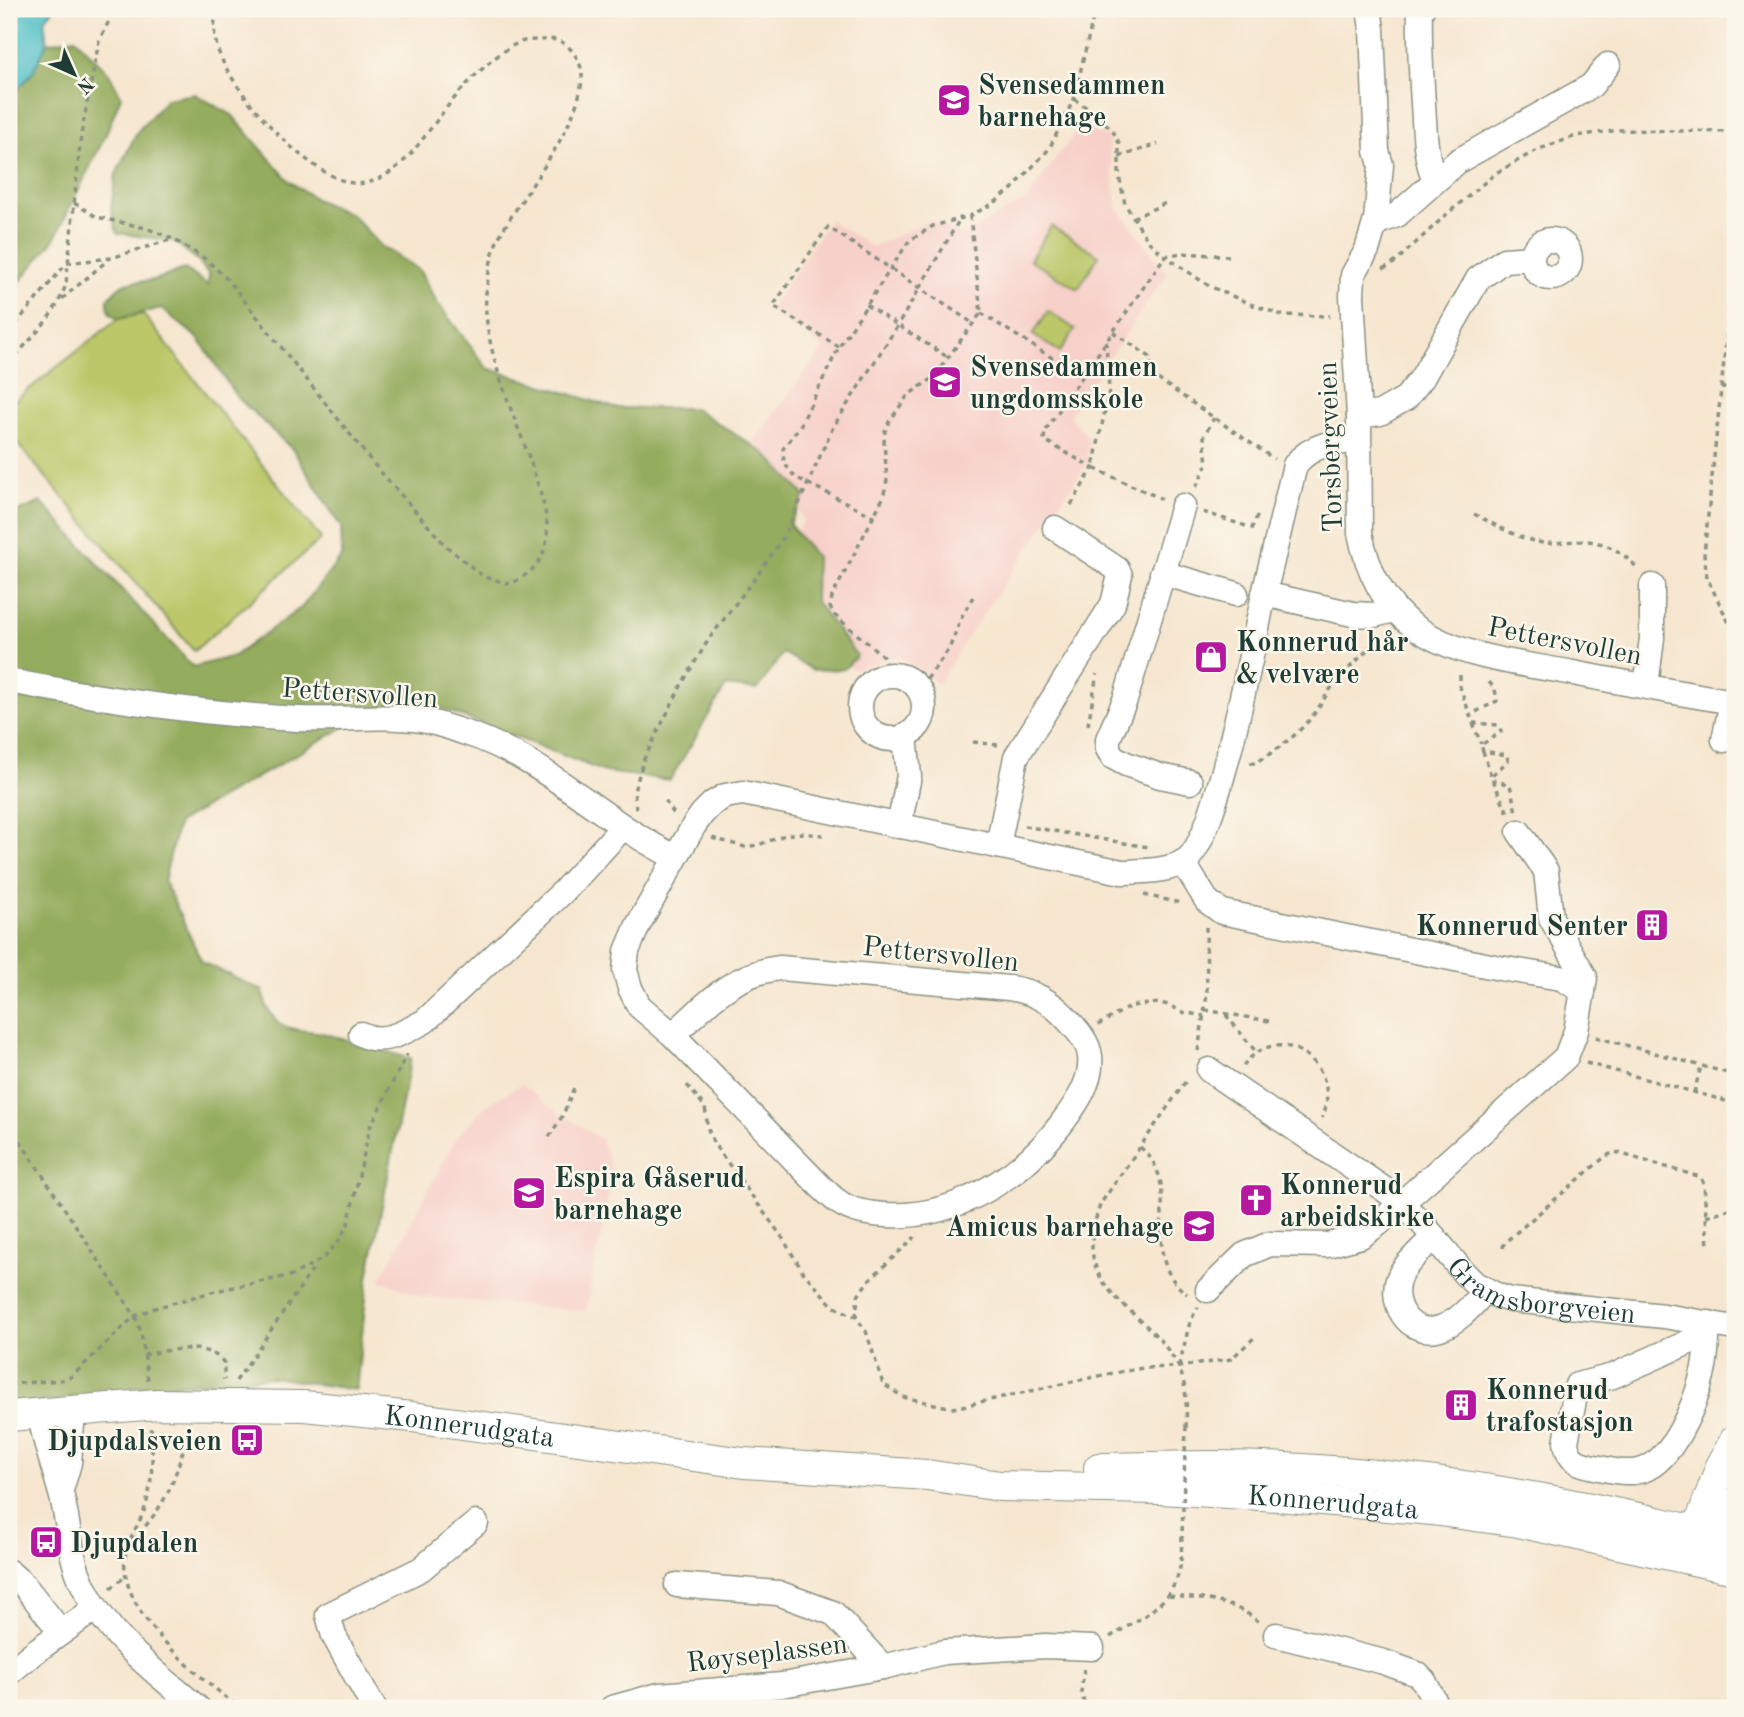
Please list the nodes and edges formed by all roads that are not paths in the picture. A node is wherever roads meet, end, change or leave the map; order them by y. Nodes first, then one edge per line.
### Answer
1 (1369, 9) edge
2 (1422, 9) edge
3 (1608, 65) dead end
4 (1435, 180) junction
5 (1376, 220) junction
6 (1532, 258) dead end
7 (1359, 428) junction
8 (1185, 506) road end
9 (1055, 528) dead end
10 (1162, 573) junction
11 (1652, 586) road end
12 (1236, 594) dead end
13 (1264, 594) junction
14 (1394, 609) junction
15 (9, 681) edge
16 (1646, 686) junction
17 (1734, 702) edge
18 (905, 736) junction
19 (1724, 740) dead end
20 (1190, 782) dead end
21 (630, 820) junction
22 (899, 826) junction
23 (1519, 832) dead end
24 (1000, 834) junction
25 (675, 857) junction
26 (1183, 862) junction
27 (1583, 991) junction
28 (361, 1034) dead end
29 (673, 1035) junction
30 (1198, 1069) road end
31 (1402, 1204) junction
32 (1434, 1237) junction
33 (1486, 1290) junction
34 (1204, 1297) road end
35 (1708, 1328) junction
36 (1735, 1328) edge
37 (73, 1411) junction
38 (40, 1412) junction
39 (9, 1416) edge
40 (1735, 1440) edge
41 (927, 1475) junction
42 (61, 1490) junction
43 (1735, 1503) edge
44 (476, 1523) dead end
45 (1719, 1537) edge
46 (1703, 1561) junction
47 (1735, 1569) edge
48 (9, 1572) edge
49 (677, 1585) dead end
50 (96, 1608) junction
51 (61, 1632) junction
52 (1276, 1635) road end
53 (1092, 1648) road end
54 (883, 1667) junction
55 (9, 1674) edge
56 (661, 1702) edge
57 (198, 1708) edge
58 (374, 1708) edge
59 (612, 1708) edge
60 (1438, 1708) edge

1 - 5 street
2 - 4 street
3 - 4 street
4 - 5 street
5 - 7 street, Torsbergveien
6 - 7 street
7 - 13 street
7 - 14 street, Torsbergveien
8 - 10 street
9 - 24 street
10 - 12 street
10 - 20 street
11 - 16 street
13 - 14 street
13 - 26 street
14 - 16 street, Pettersvollen
15 - 21 street, Pettersvollen
16 - 17 street, Pettersvollen
17 - 19 street
18 - 18 street
18 - 22 street
21 - 25 street, Pettersvollen
21 - 28 street
22 - 24 street
22 - 25 street
23 - 27 street
24 - 26 street
25 - 29 street
26 - 27 street
27 - 31 street
29 - 29 street, Pettersvollen
30 - 31 street, Gramsborgveien
31 - 32 street, Gramsborgveien
31 - 34 street
32 - 33 street, Gramsborgveien
32 - 33 street
33 - 35 street, Gramsborgveien
35 - 35 street
35 - 36 street, Gramsborgveien
37 - 38 main road, Konnerudgata
37 - 41 main road, Konnerudgata
37 - 42 street
38 - 39 main road, Konnerudgata
38 - 42 street
40 - 45 main road
41 - 45 main road, Konnerudgata
41 - 46 main road, Konnerudgata
42 - 50 street
43 - 45 main road
44 - 58 street
45 - 46 main road
46 - 47 main road, Konnerudgata
48 - 51 street
49 - 54 street, Røyseplassen
50 - 51 street
50 - 57 street
51 - 55 street
52 - 60 street
53 - 54 street, Røyseplassen
54 - 56 street, Røyseplassen
56 - 59 street, Røyseplassen

